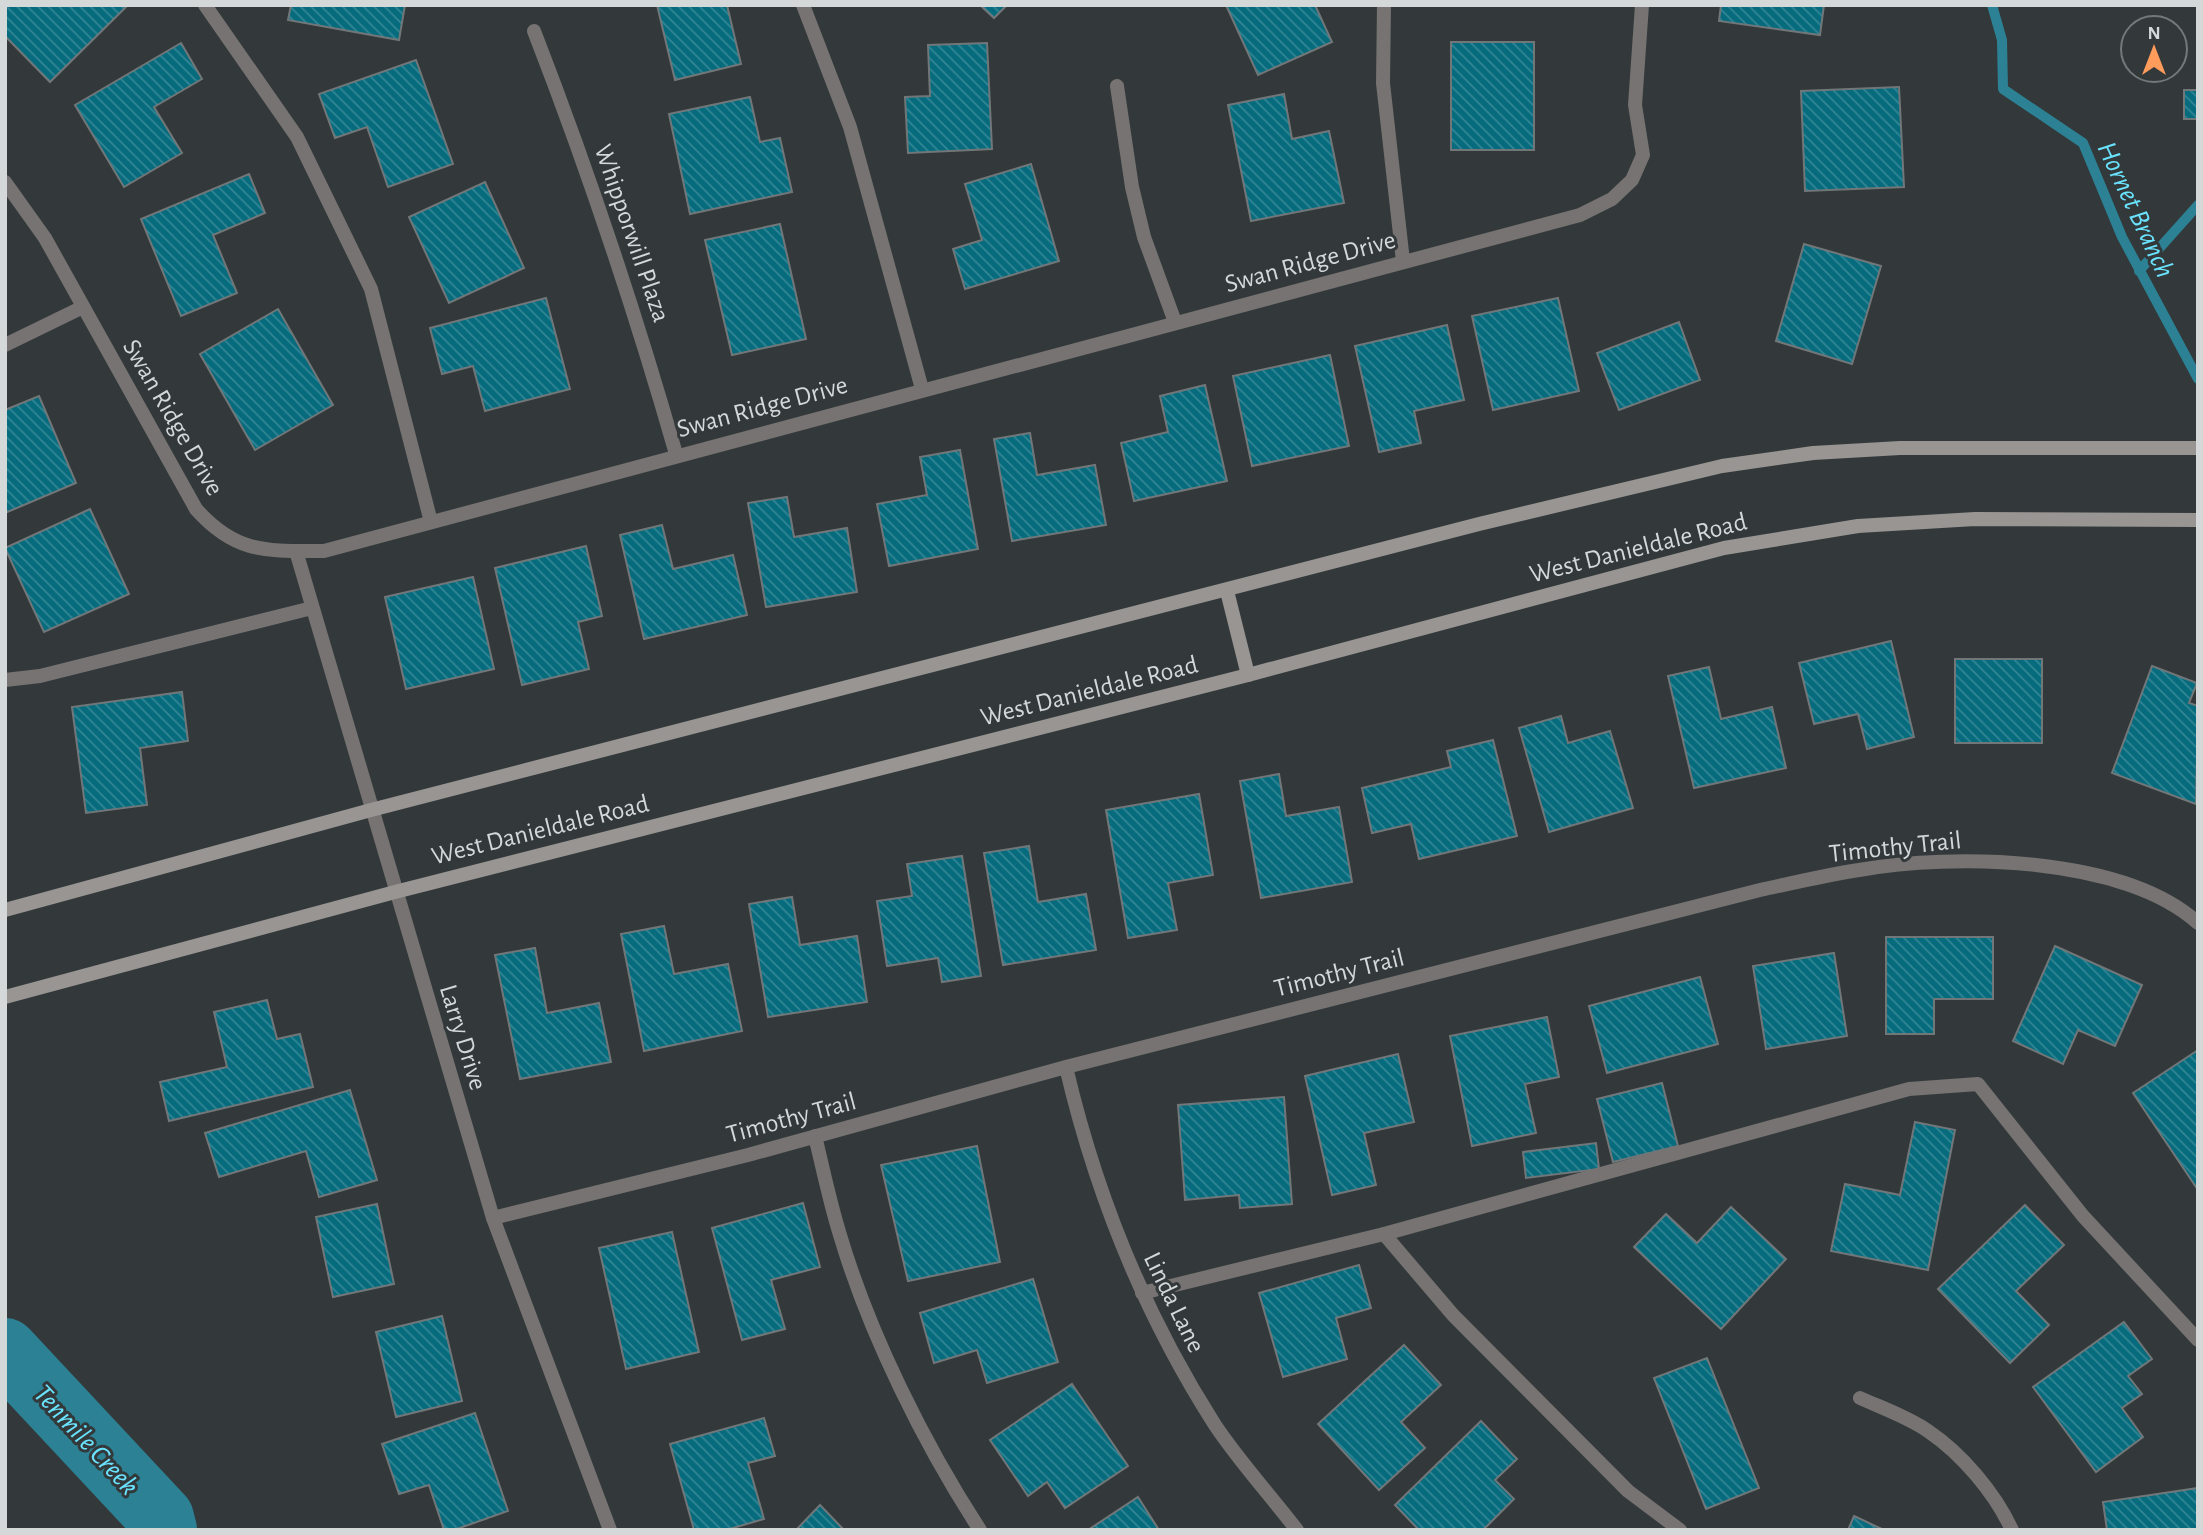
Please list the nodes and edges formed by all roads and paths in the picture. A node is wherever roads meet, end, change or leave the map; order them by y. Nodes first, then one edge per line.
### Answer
1 (205, 5) edge
2 (803, 5) edge
3 (1384, 5) edge
4 (1642, 5) edge
5 (534, 31) dead end
6 (1117, 86) dead end
7 (5, 182) edge
8 (1403, 261) junction
9 (83, 307) junction
10 (1175, 322) junction
11 (5, 345) edge
12 (922, 389) junction
13 (2198, 448) edge
14 (676, 454) junction
15 (2198, 520) edge
16 (430, 522) junction
17 (296, 551) junction
18 (1227, 591) junction
19 (312, 608) junction
20 (1248, 675) junction
21 (5, 680) edge
22 (371, 810) junction
23 (395, 892) junction
24 (5, 910) edge
25 (2198, 923) edge
26 (6, 997) edge
27 (1066, 1067) junction
28 (815, 1136) junction
29 (493, 1218) junction
30 (1384, 1234) junction
31 (1142, 1293) junction
32 (2198, 1340) edge
33 (1860, 1398) dead end
34 (610, 1530) edge
35 (980, 1530) edge
36 (1297, 1530) edge
37 (1680, 1530) edge
38 (2012, 1530) edge

1 - 16 street
2 - 12 street
3 - 8 street
4 - 8 street, Swan Ridge Drive
5 - 14 street, Whipporwill Plaza
6 - 10 street
7 - 9 street, Swan Ridge Drive
8 - 10 street, Swan Ridge Drive
9 - 11 street
9 - 17 street, Swan Ridge Drive
10 - 12 street, Swan Ridge Drive
12 - 14 street, Swan Ridge Drive
13 - 18 main road
14 - 16 street, Swan Ridge Drive
15 - 20 main road, West Danieldale Road
16 - 17 street, Swan Ridge Drive
17 - 19 street, Larry Drive
18 - 20 main road
18 - 22 main road
19 - 21 street
19 - 22 street, Larry Drive
20 - 23 main road, West Danieldale Road
22 - 23 street, Larry Drive
22 - 24 main road
23 - 26 main road, West Danieldale Road
23 - 29 street, Larry Drive
25 - 27 street, Timothy Trail
27 - 28 street, Timothy Trail
27 - 31 street, Linda Lane
28 - 29 street, Timothy Trail
28 - 35 street
29 - 34 street, Larry Drive
30 - 31 street
30 - 32 street
30 - 37 street
31 - 36 street, Linda Lane
33 - 38 street

